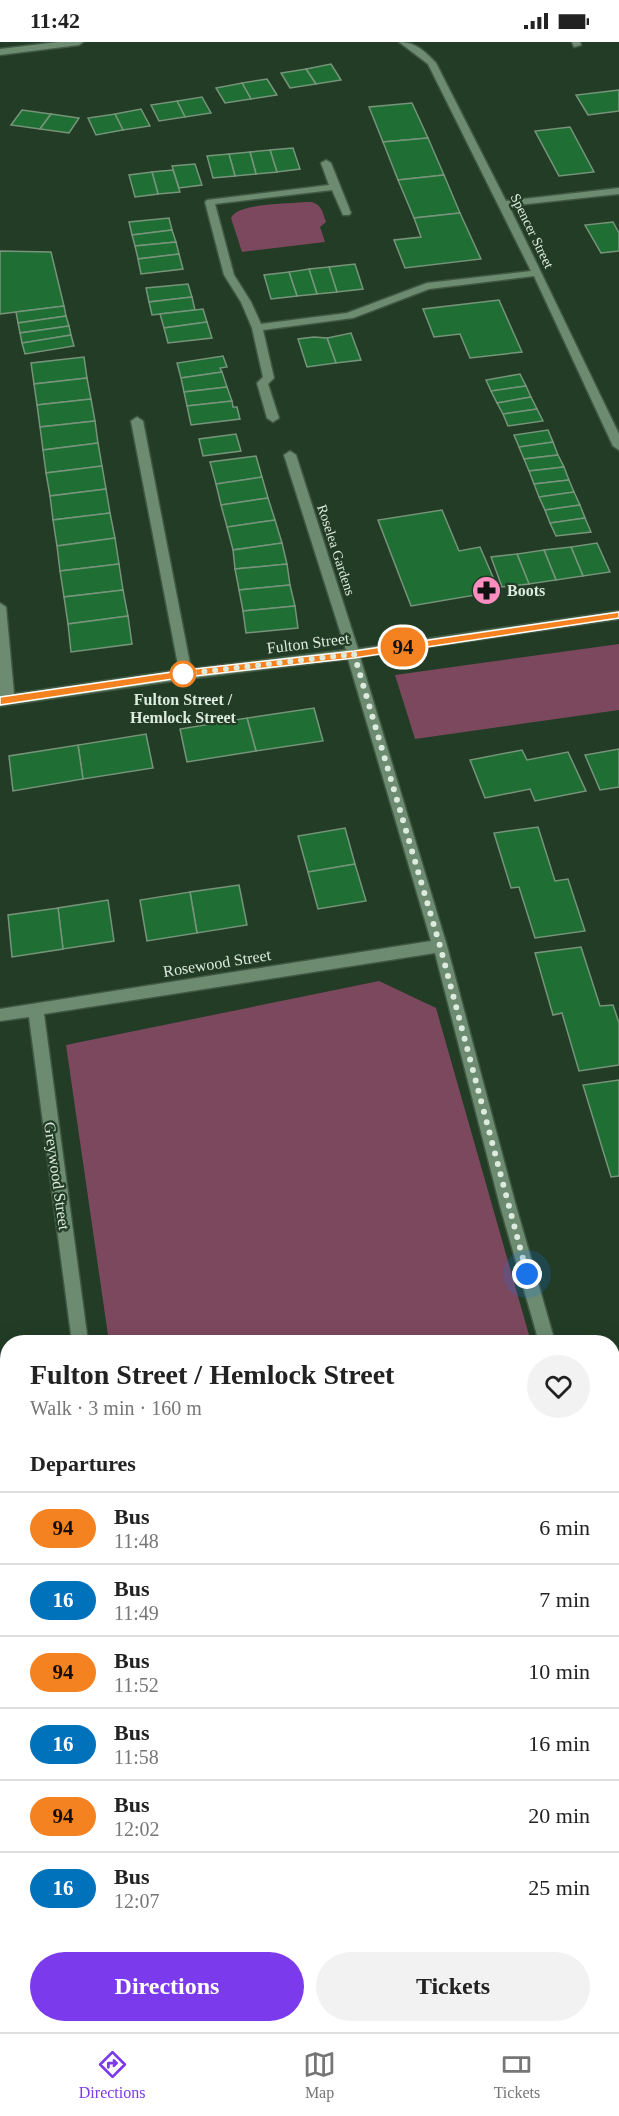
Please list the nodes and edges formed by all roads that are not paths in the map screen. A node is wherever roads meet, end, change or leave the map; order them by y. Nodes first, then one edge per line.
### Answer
1 (79, 42) edge
2 (403, 42) edge
3 (0, 52) edge
4 (326, 163) dead end
5 (335, 187) junction
6 (619, 191) edge
7 (503, 204) junction
8 (346, 213) dead end
9 (537, 273) junction
10 (257, 328) junction
11 (273, 418) dead end
12 (137, 421) dead end
13 (619, 446) edge
14 (290, 455) dead end
15 (0, 608) edge
16 (619, 615) edge
17 (354, 654) junction
18 (186, 674) junction
19 (4, 700) edge
20 (440, 946) junction
21 (36, 1010) junction
22 (0, 1015) edge
23 (79, 1335) edge
24 (545, 1335) edge

1 - 3 street
2 - 7 street, Spencer Street
4 - 5 street
5 - 8 street
5 - 10 street
6 - 7 street
7 - 9 street, Spencer Street
9 - 10 street
9 - 13 street, Spencer Street
10 - 11 street
12 - 18 street
14 - 17 street, Roselea Gardens
15 - 19 street
16 - 17 street, Fulton Street
17 - 18 street, Fulton Street
17 - 20 street, Roselea Gardens
18 - 19 street, Fulton Street
20 - 21 street, Rosewood Street
20 - 24 street, Roselea Gardens
21 - 22 street, Rosewood Street
21 - 23 street, Greywood Street

